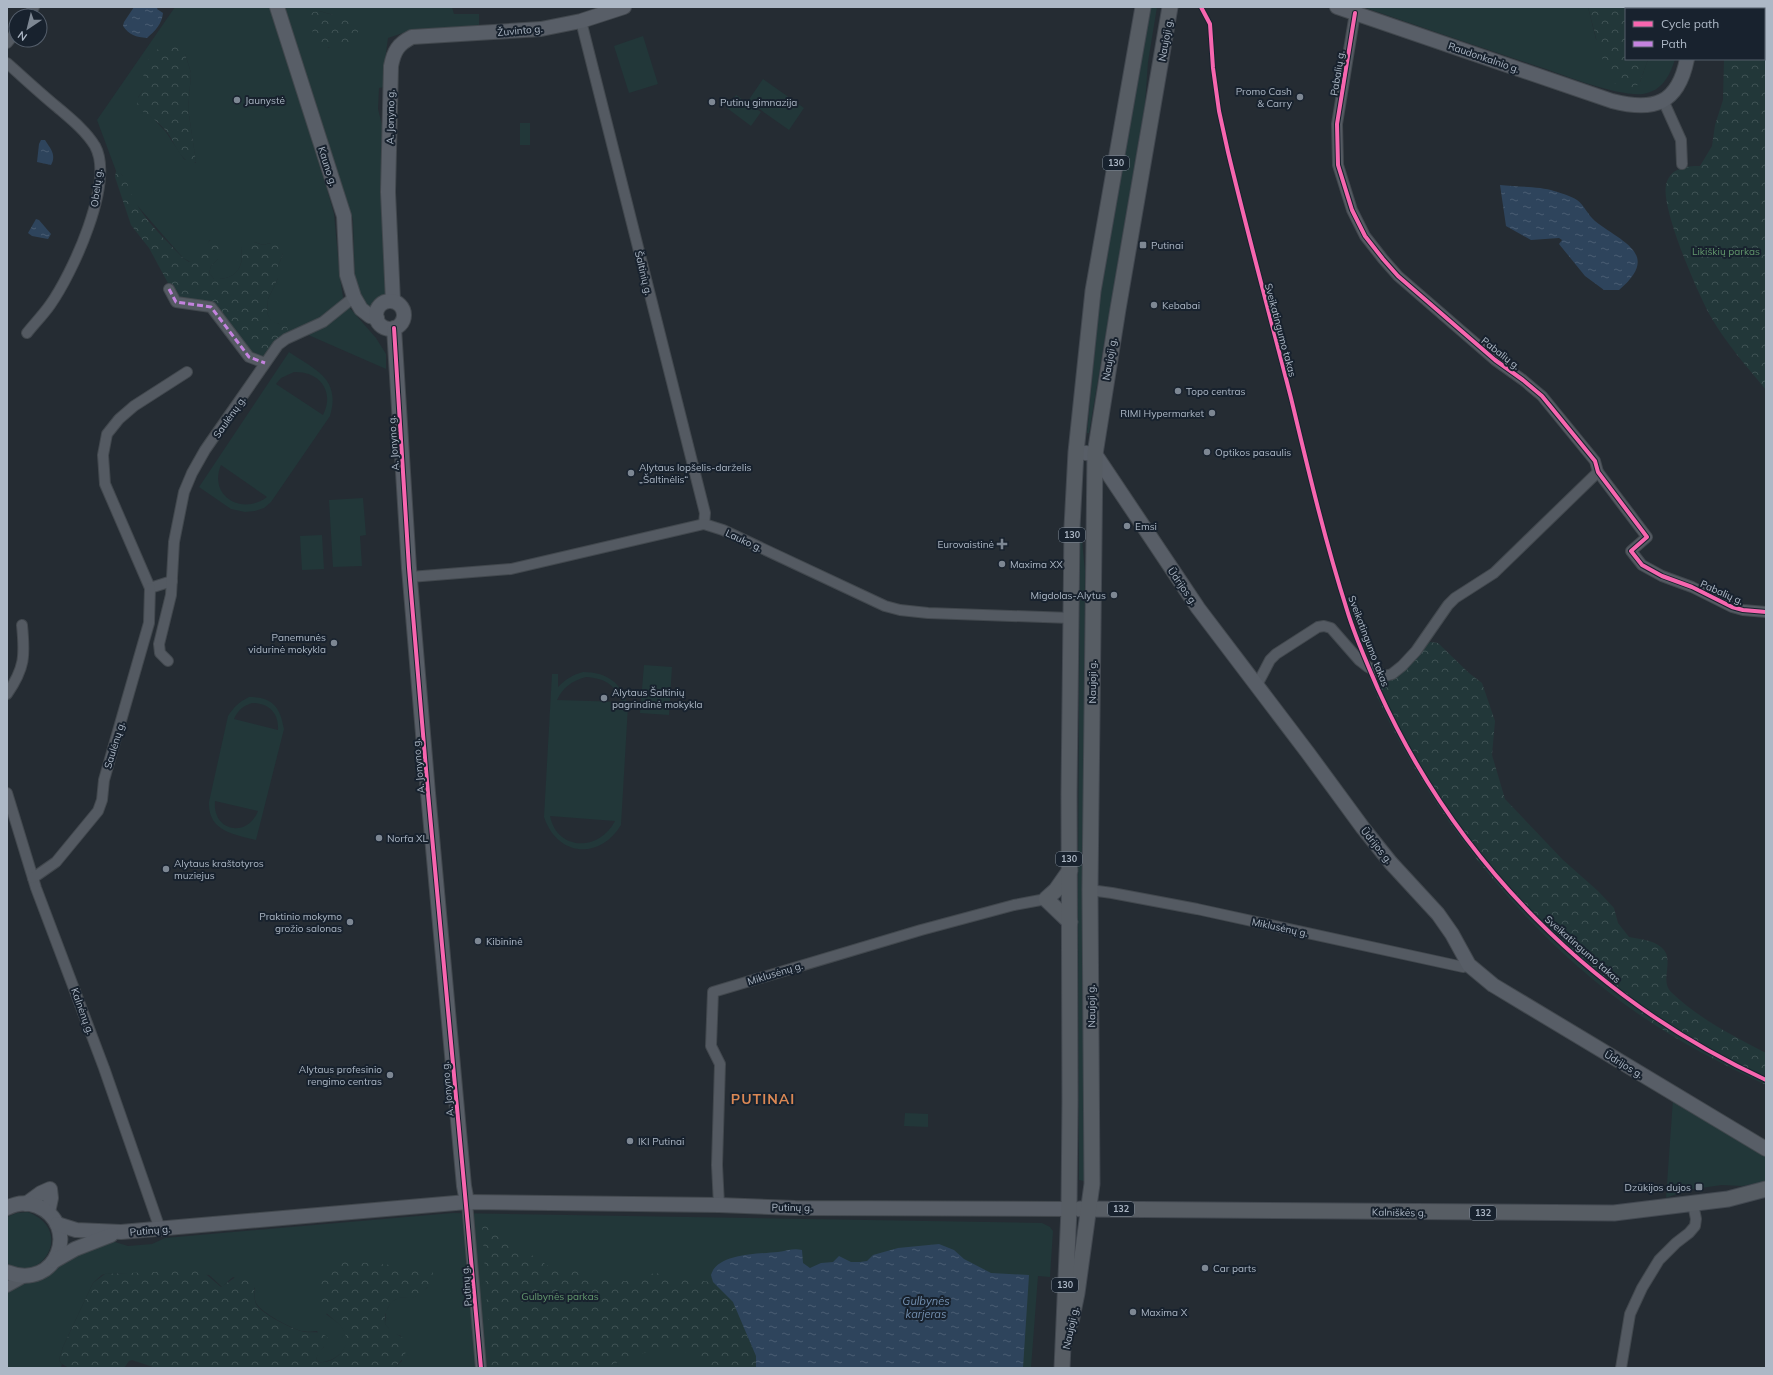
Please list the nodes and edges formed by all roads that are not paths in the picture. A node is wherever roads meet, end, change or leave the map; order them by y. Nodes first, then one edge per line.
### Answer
1 (277, 7) edge
2 (624, 7) edge
3 (1143, 7) edge
4 (1170, 7) edge
5 (1337, 7) edge
6 (1355, 13) junction
7 (581, 22) junction
8 (412, 37) joint
9 (1687, 60) edge
10 (7, 64) edge
11 (1663, 100) junction
12 (1682, 164) dead end
13 (169, 289) dead end
14 (354, 297) junction
15 (393, 301) junction
16 (377, 318) junction
17 (394, 328) junction
18 (27, 333) dead end
19 (266, 364) junction
20 (187, 372) dead end
21 (1076, 452) junction
22 (1095, 454) junction
23 (1598, 472) junction
24 (704, 524) junction
25 (410, 577) junction
26 (172, 581) junction
27 (150, 588) junction
28 (1766, 612) edge
29 (1072, 618) junction
30 (22, 625) dead end
31 (168, 661) dead end
32 (1257, 685) junction
33 (7, 694) edge
34 (7, 793) edge
35 (1070, 870) junction
36 (33, 878) junction
37 (1090, 890) junction
38 (1046, 899) junction
39 (1070, 922) junction
40 (1469, 965) junction
41 (1766, 1150) edge
42 (1764, 1191) edge
43 (467, 1202) junction
44 (26, 1204) junction
45 (1693, 1204) junction
46 (719, 1205) junction
47 (7, 1208) edge
48 (1069, 1209) junction
49 (1089, 1209) junction
50 (48, 1212) junction
51 (57, 1224) junction
52 (160, 1229) junction
53 (121, 1232) junction
54 (54, 1261) junction
55 (7, 1272) edge
56 (25, 1276) junction
57 (7, 1287) edge
58 (1063, 1364) edge
59 (481, 1368) edge
60 (1621, 1368) edge

1 - 14 main road, Kauno g.
2 - 7 main road, Žuvinto g.
3 - 21 main road, Naujoji g. / 130
4 - 22 main road, Naujoji g. / 130
5 - 6 main road, Raudonkalnio g.
6 - 11 main road, Raudonkalnio g.
6 - 23 street, Pabalių g.
7 - 8 main road, Žuvinto g.
7 - 24 street, Šaltinių g.
8 - 15 main road, A. Jonyno g.
9 - 11 main road
10 - 18 street, Obelų g.
11 - 12 street
13 - 19 street
14 - 16 main road, Kauno g.
14 - 19 street, Saulėnų g.
15 - 16 main road
15 - 17 main road
16 - 17 main road
17 - 25 main road, A. Jonyno g.
19 - 26 street, Saulėnų g.
20 - 27 street, Saulėnų g.
21 - 22 main road
21 - 29 main road, Naujoji g. / 130
22 - 32 main road, Ūdrijos g.
22 - 37 main road, Naujoji g. / 130
23 - 28 street, Pabalių g.
23 - 32 street
24 - 25 street
24 - 29 street, Lauko g.
25 - 43 main road, A. Jonyno g.
26 - 27 street
26 - 31 street, Saulėnų g.
27 - 36 street, Saulėnų g.
29 - 35 main road, Naujoji g. / 130
30 - 33 street
32 - 40 main road, Ūdrijos g.
34 - 36 street, Kalnėnų g.
35 - 38 main road
35 - 39 main road, Naujoji g. / 130
36 - 52 street, Kalnėnų g.
37 - 40 street, Miklusėnų g.
37 - 49 main road, Naujoji g. / 130
38 - 39 main road
38 - 46 street, Miklusėnų g.
39 - 48 main road, Naujoji g. / 130
40 - 41 main road, Ūdrijos g.
42 - 45 main road, Kalniškės g. / 132
43 - 46 main road, Putinų g.
43 - 52 main road, Putinų g.
43 - 59 street, Putinų g.
44 - 47 main road
44 - 50 main road
44 - 50 main road
45 - 49 main road, Kalniškės g. / 132
45 - 60 street
46 - 48 main road, Putinų g.
48 - 49 main road, Kalniškės g. / 132
48 - 58 main road, Naujoji g. / 130
49 - 58 main road, Naujoji g.
50 - 51 main road
51 - 53 main road, Putinų g.
51 - 54 main road
52 - 53 main road, Putinų g.
53 - 54 main road, Putinų g.
54 - 56 main road, Putinų g.
55 - 56 main road
56 - 57 street

